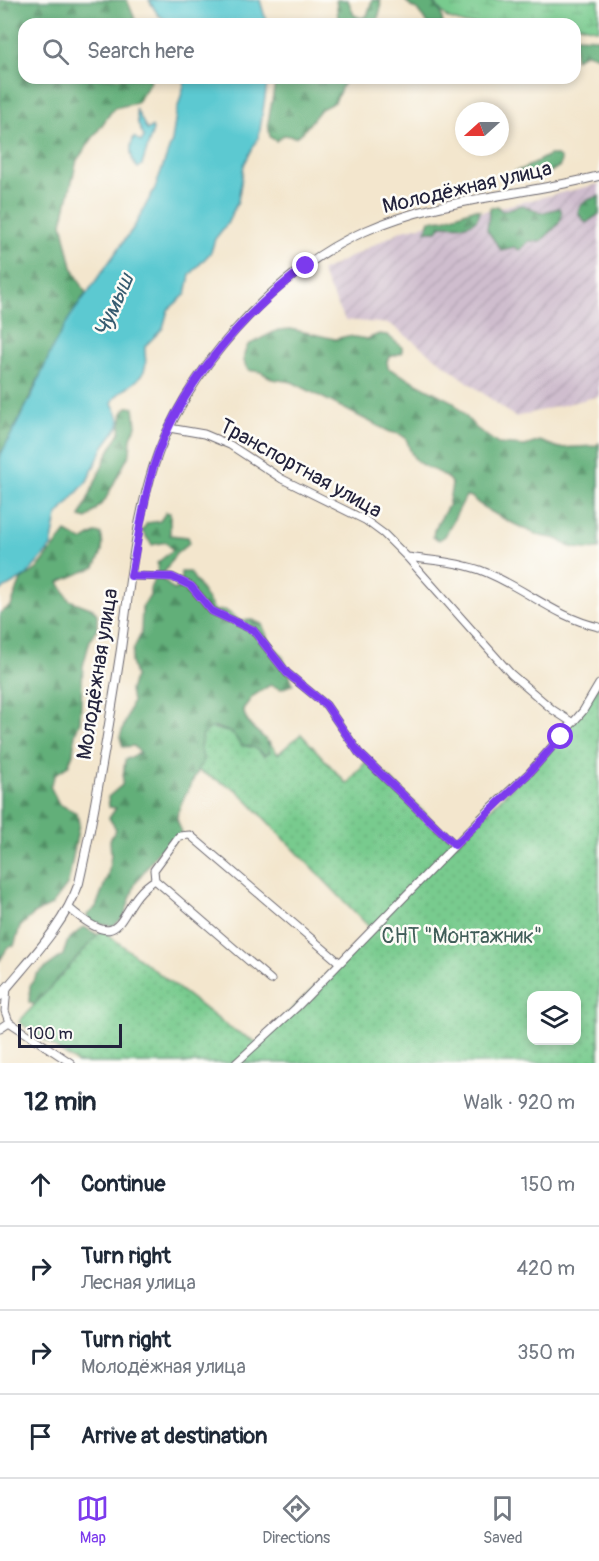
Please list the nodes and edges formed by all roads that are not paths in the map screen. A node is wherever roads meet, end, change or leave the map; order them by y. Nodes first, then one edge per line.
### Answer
1 (599, 176) edge
2 (170, 428) junction
3 (406, 557) junction
4 (131, 576) junction
5 (599, 627) edge
6 (599, 684) edge
7 (573, 723) junction
8 (455, 845) junction
9 (155, 880) junction
10 (69, 908) junction
11 (340, 963) junction
12 (271, 980) dead end
13 (7, 987) junction
14 (0, 996) edge
15 (9, 1022) junction
16 (0, 1028) edge
17 (66, 1062) edge
18 (236, 1063) edge

1 - 2 street, Молодёжная улица
2 - 3 street, Транспортная улица
2 - 4 street, Молодёжная улица
3 - 5 street
3 - 7 street, Транспортная улица
4 - 8 street
4 - 10 street, Молодёжная улица
6 - 7 street
7 - 8 street
8 - 11 street
9 - 10 street
9 - 11 street
9 - 12 street
10 - 13 street, Молодёжная улица
11 - 18 street
13 - 14 street, Молодёжная улица
13 - 15 street
15 - 16 street
15 - 17 street

